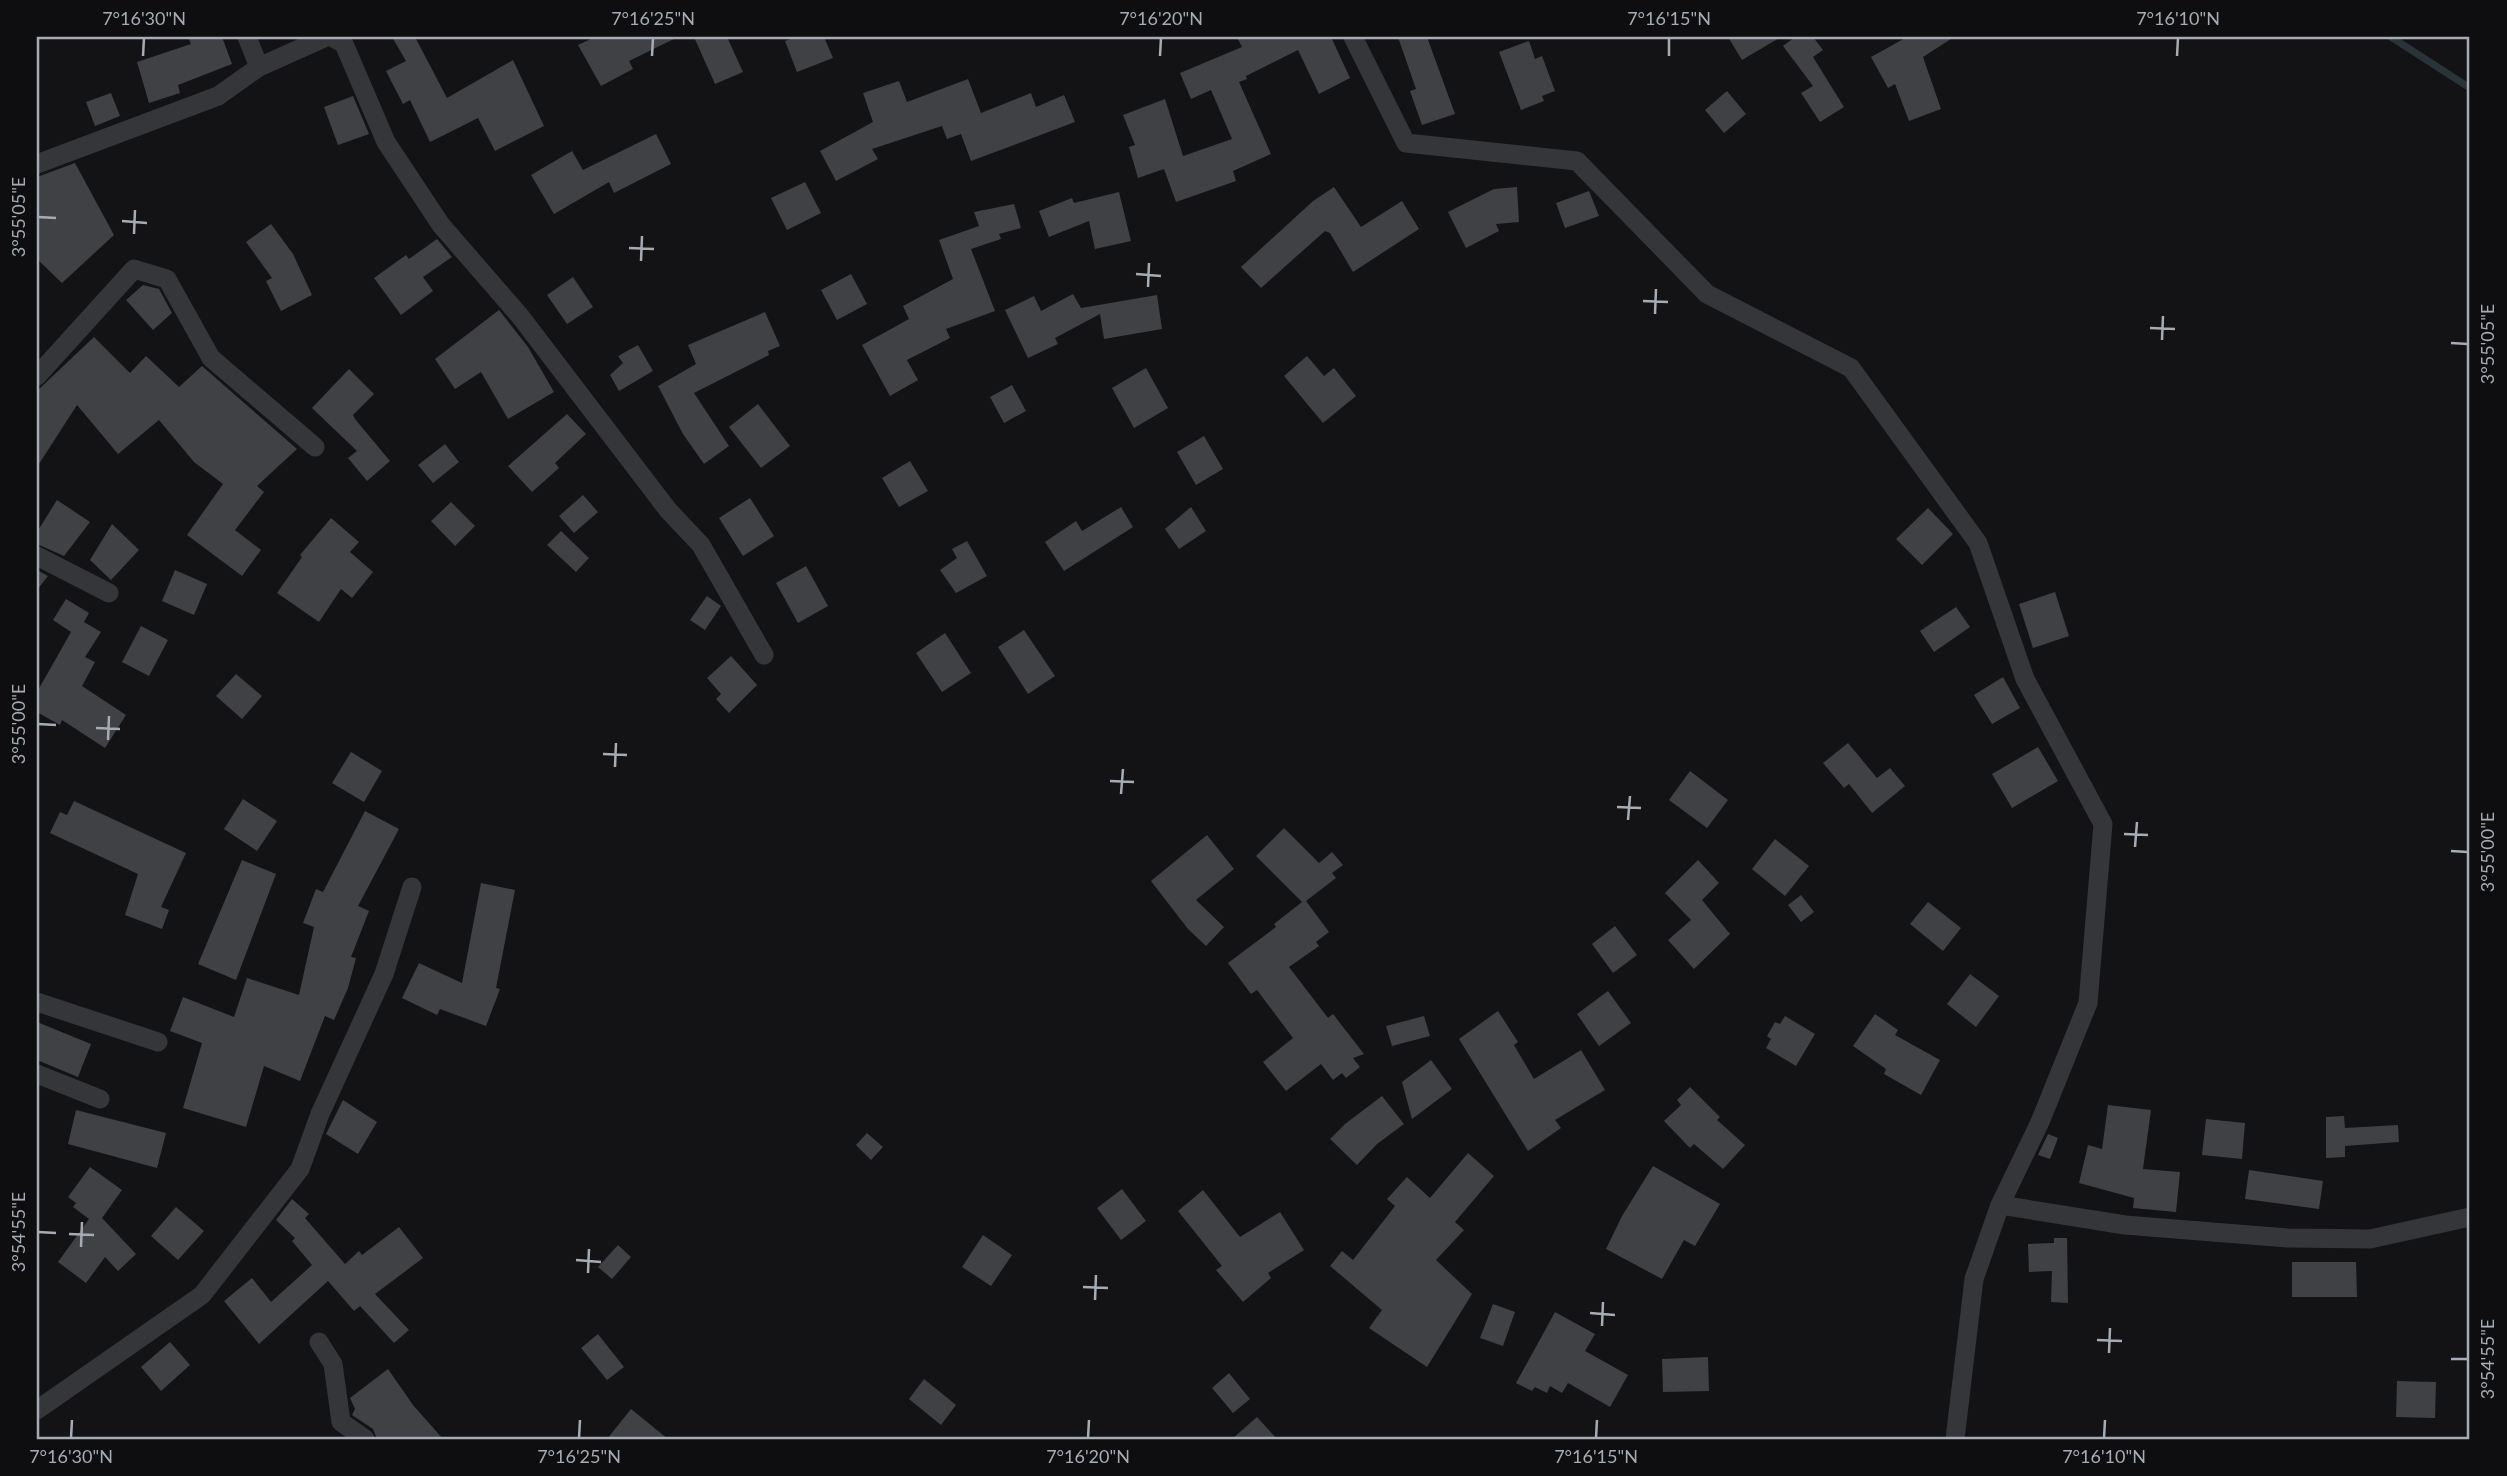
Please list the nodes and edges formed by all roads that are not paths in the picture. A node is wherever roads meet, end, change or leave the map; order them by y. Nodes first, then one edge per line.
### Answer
1 (247, 37) edge
2 (326, 37) edge
3 (332, 37) edge
4 (1353, 37) edge
5 (259, 67) junction
6 (37, 164) edge
7 (37, 376) edge
8 (316, 447) dead end
9 (37, 556) edge
10 (109, 593) dead end
11 (764, 655) dead end
12 (412, 887) dead end
13 (37, 1002) edge
14 (158, 1042) dead end
15 (37, 1074) edge
16 (100, 1099) dead end
17 (2000, 1205) junction
18 (2470, 1217) edge
19 (319, 1342) dead end
20 (37, 1410) edge
21 (365, 1439) edge
22 (1955, 1439) edge

1 - 5 street
2 - 5 street
3 - 11 street
4 - 17 street
5 - 6 street
7 - 8 street
9 - 10 street
12 - 20 street
13 - 14 street
15 - 16 street
17 - 18 street
17 - 22 street
19 - 21 street

